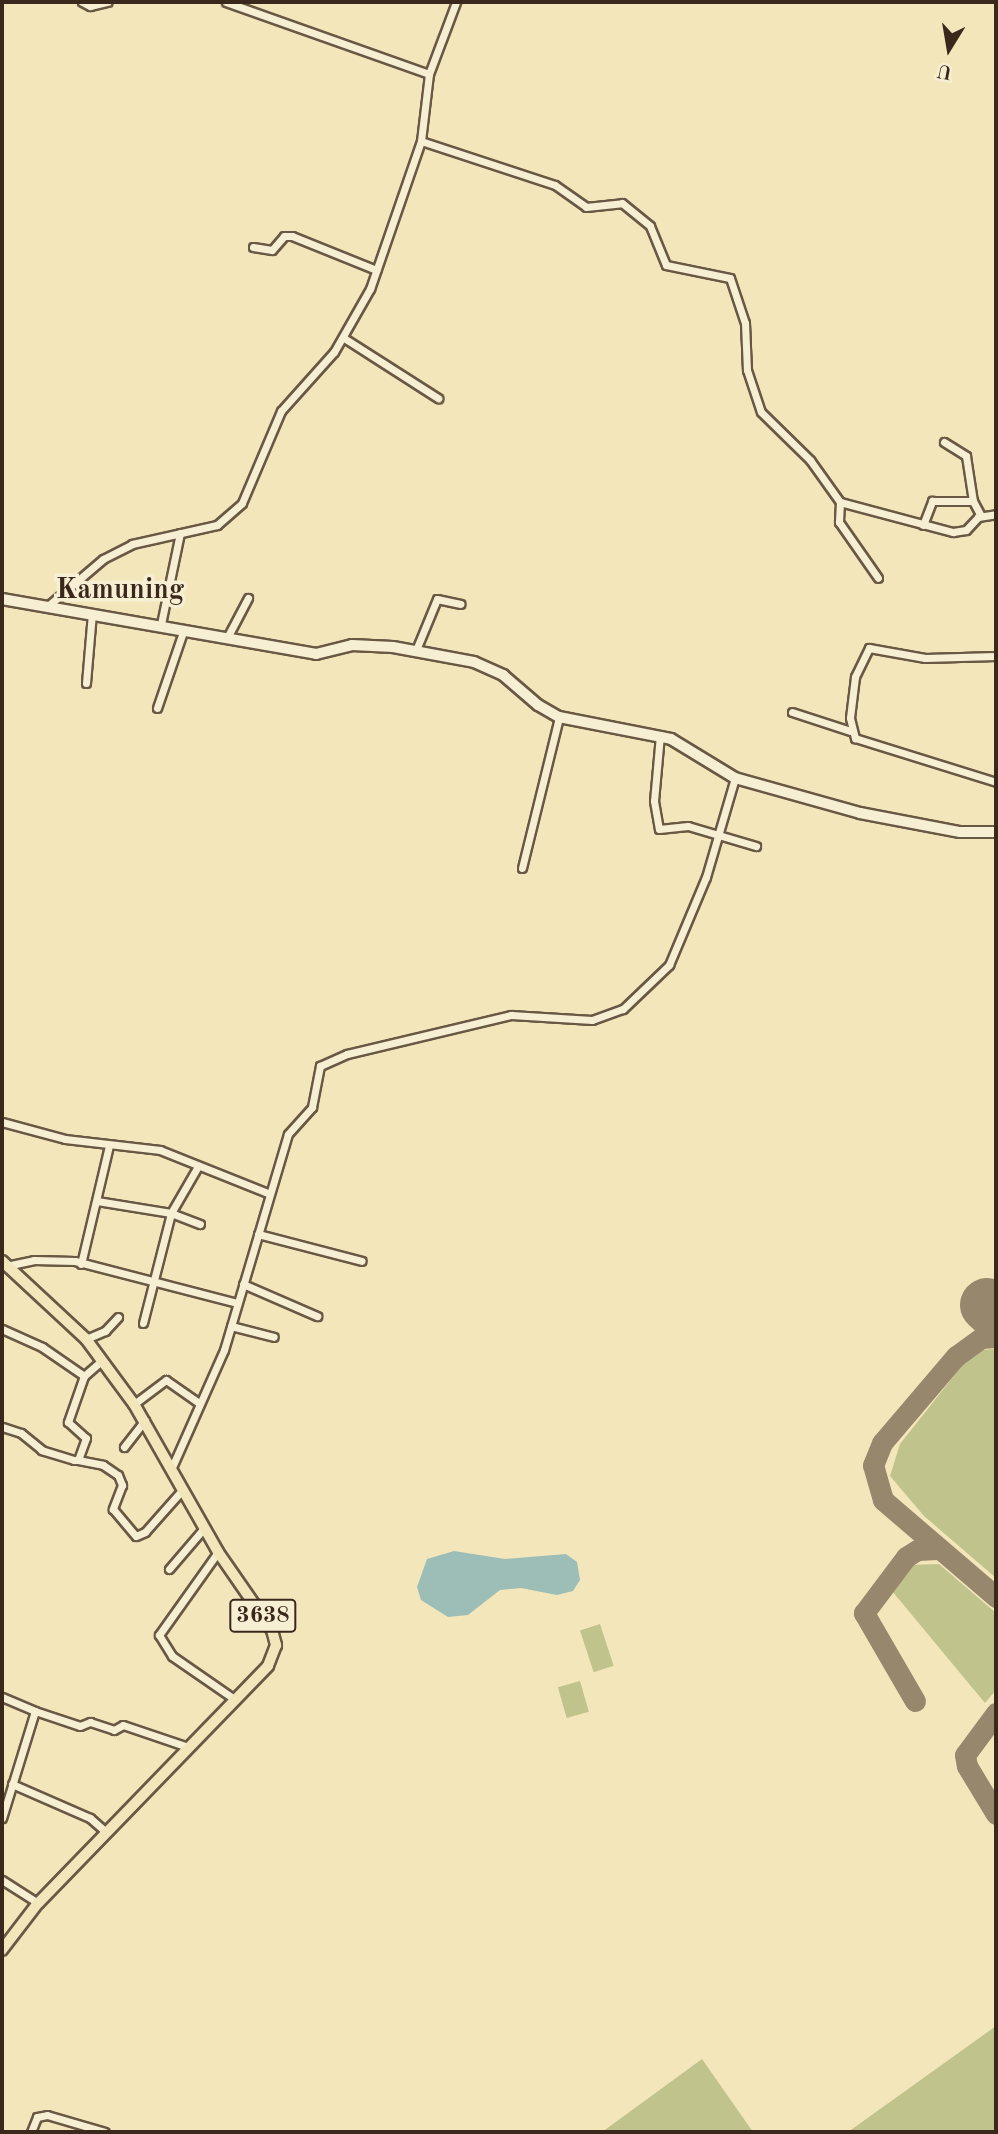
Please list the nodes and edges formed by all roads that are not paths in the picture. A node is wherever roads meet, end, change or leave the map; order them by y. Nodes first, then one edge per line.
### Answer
1 (82, 2) edge
2 (108, 2) edge
3 (226, 2) edge
4 (456, 2) edge
5 (429, 74) junction
6 (421, 141) junction
7 (253, 247) dead end
8 (376, 270) junction
9 (344, 338) junction
10 (438, 398) dead end
11 (944, 442) dead end
12 (973, 501) junction
13 (840, 502) junction
14 (996, 514) edge
15 (981, 516) junction
16 (923, 524) junction
17 (180, 533) junction
18 (878, 578) dead end
19 (248, 598) dead end
20 (2, 599) edge
21 (460, 604) dead end
22 (49, 605) junction
23 (92, 613) junction
24 (161, 624) junction
25 (184, 628) junction
26 (228, 636) junction
27 (416, 650) junction
28 (996, 656) edge
29 (86, 683) dead end
30 (157, 708) dead end
31 (792, 712) dead end
32 (559, 717) junction
33 (850, 732) junction
34 (660, 735) junction
35 (735, 778) junction
36 (996, 782) edge
37 (996, 832) edge
38 (720, 836) junction
39 (756, 846) dead end
40 (522, 867) dead end
41 (2, 1122) edge
42 (109, 1146) junction
43 (197, 1168) junction
44 (270, 1194) junction
45 (97, 1201) junction
46 (171, 1213) junction
47 (200, 1224) dead end
48 (258, 1234) junction
49 (362, 1261) dead end
50 (81, 1264) junction
51 (3, 1265) edge
52 (152, 1282) junction
53 (243, 1284) junction
54 (237, 1303) junction
55 (317, 1316) dead end
56 (118, 1317) dead end
57 (143, 1323) dead end
58 (231, 1326) junction
59 (2, 1329) edge
60 (274, 1337) dead end
61 (86, 1339) junction
62 (101, 1361) junction
63 (84, 1376) junction
64 (200, 1403) junction
65 (134, 1404) junction
66 (145, 1420) junction
67 (2, 1427) edge
68 (124, 1447) dead end
69 (78, 1460) junction
70 (173, 1465) junction
71 (184, 1489) junction
72 (205, 1527) junction
73 (218, 1552) junction
74 (169, 1569) dead end
75 (2, 1697) edge
76 (234, 1699) junction
77 (35, 1711) junction
78 (188, 1747) junction
79 (12, 1784) junction
80 (2, 1818) edge
81 (106, 1832) junction
82 (2, 1880) edge
83 (38, 1903) junction
84 (2, 1950) edge
85 (31, 2132) edge
86 (105, 2132) edge

1 - 2 street
3 - 5 street
4 - 5 street
5 - 6 street
6 - 8 street
6 - 13 street
7 - 8 street
8 - 9 street
9 - 10 street
9 - 17 street
11 - 12 street
12 - 15 street
12 - 16 street
13 - 16 street
13 - 18 street
14 - 15 street
15 - 16 street
17 - 22 street
17 - 24 street
19 - 26 street
20 - 22 street
21 - 27 street
22 - 23 street
23 - 24 street
23 - 29 street
24 - 25 street
25 - 26 street
25 - 30 street
26 - 27 street
27 - 32 street
28 - 33 street
31 - 33 street
32 - 34 street
32 - 40 street
33 - 36 street
34 - 35 street
34 - 38 street
35 - 37 street
35 - 38 street
38 - 39 street
38 - 44 street
41 - 42 street
42 - 43 street
42 - 45 street
43 - 44 street
43 - 46 street
44 - 48 street
45 - 46 street
45 - 50 street
46 - 47 street
46 - 52 street
48 - 49 street
48 - 53 street
50 - 51 street
50 - 52 street
51 - 61 main road, 3638
52 - 54 street
52 - 57 street
53 - 54 street
53 - 55 street
54 - 58 street
56 - 61 street
58 - 60 street
58 - 64 street
59 - 63 street
61 - 62 main road, 3638
62 - 63 street
62 - 65 main road, 3638
63 - 69 street
64 - 65 street
64 - 70 street
65 - 66 main road, 3638
66 - 68 street
66 - 70 main road, 3638
67 - 69 street
69 - 71 street
70 - 71 main road, 3638
71 - 72 main road, 3638
72 - 73 main road, 3638
72 - 74 street
73 - 76 main road, 3638
73 - 76 street
75 - 77 street
76 - 78 main road, 3638
77 - 78 street
77 - 79 street
78 - 81 main road, 3638
79 - 80 street
79 - 81 street
81 - 83 main road, 3638
82 - 83 street
83 - 84 main road, 3638
85 - 86 street

